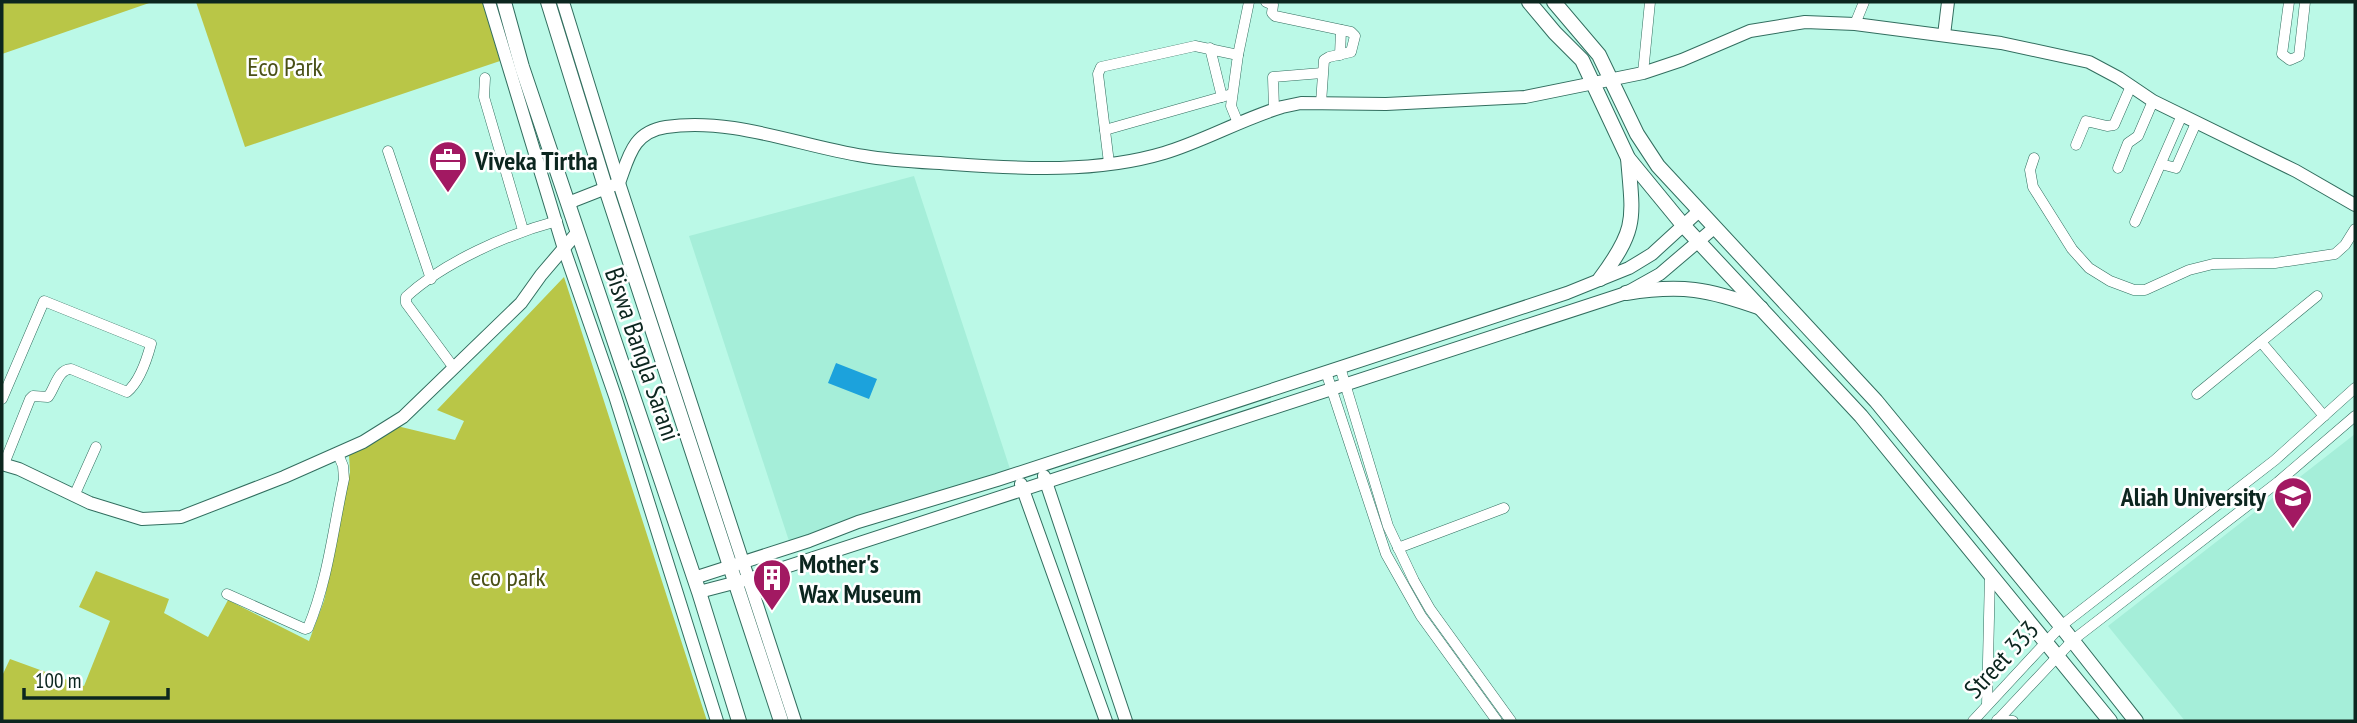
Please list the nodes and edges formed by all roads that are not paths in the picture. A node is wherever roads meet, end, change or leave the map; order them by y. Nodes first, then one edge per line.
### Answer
1 (489, 2) edge
2 (504, 2) edge
3 (548, 2) edge
4 (563, 2) edge
5 (1249, 2) edge
6 (1266, 2) edge
7 (1529, 2) edge
8 (1554, 2) edge
9 (1650, 2) edge
10 (1864, 2) edge
11 (1948, 2) edge
12 (2289, 2) edge
13 (2305, 2) edge
14 (1855, 24) junction
15 (1944, 34) junction
16 (1210, 48) junction
17 (1238, 55) junction
18 (1643, 73) junction
19 (1322, 74) junction
20 (485, 78) dead end
21 (1610, 78) junction
22 (1593, 82) junction
23 (2131, 86) junction
24 (1227, 95) junction
25 (2154, 101) junction
26 (1321, 103) junction
27 (1274, 109) junction
28 (2182, 116) junction
29 (1238, 123) junction
30 (2196, 123) junction
31 (1105, 130) junction
32 (2076, 145) dead end
33 (388, 151) dead end
34 (1628, 158) junction
35 (2034, 158) dead end
36 (1109, 163) junction
37 (2161, 164) junction
38 (2118, 168) dead end
39 (612, 186) junction
40 (568, 202) junction
41 (2355, 205) edge
42 (1699, 211) junction
43 (557, 221) junction
44 (2135, 222) dead end
45 (1683, 225) junction
46 (1714, 228) junction
47 (2355, 229) edge
48 (523, 230) junction
49 (576, 234) junction
50 (1698, 241) junction
51 (564, 249) junction
52 (431, 279) junction
53 (1600, 279) junction
54 (1626, 293) junction
55 (2317, 296) dead end
56 (1763, 309) junction
57 (2261, 342) junction
58 (1340, 367) junction
59 (454, 369) junction
60 (1326, 372) junction
61 (1346, 384) junction
62 (2355, 388) edge
63 (1332, 389) junction
64 (2197, 394) dead end
65 (2, 399) edge
66 (2324, 416) junction
67 (2355, 416) edge
68 (96, 447) dead end
69 (6, 448) edge
70 (338, 454) junction
71 (3, 464) edge
72 (1040, 465) junction
73 (1017, 473) junction
74 (1046, 482) junction
75 (1023, 489) junction
76 (74, 496) junction
77 (1504, 508) dead end
78 (1398, 548) junction
79 (737, 565) junction
80 (1990, 573) junction
81 (742, 580) junction
82 (696, 585) junction
83 (227, 594) dead end
84 (2061, 626) junction
85 (2073, 640) junction
86 (2045, 642) junction
87 (2057, 655) junction
88 (1987, 705) junction
89 (718, 721) edge
90 (739, 721) edge
91 (781, 721) edge
92 (795, 721) edge
93 (1106, 721) edge
94 (1126, 721) edge
95 (1497, 721) edge
96 (1511, 721) edge
97 (1973, 721) edge
98 (1997, 721) edge
99 (2013, 721) edge
100 (2110, 721) edge
101 (2136, 721) edge

1 - 43 street
2 - 40 main road, Biswa Bangla Sarani
3 - 39 main road, Biswa Bangla Sarani
4 - 39 street
5 - 17 street
6 - 19 street
7 - 22 main road
8 - 21 main road
9 - 18 street
10 - 14 street
11 - 15 street
12 - 13 street
14 - 15 street
14 - 18 street
15 - 23 street
16 - 17 street
16 - 24 street
16 - 31 street
17 - 24 street
18 - 21 street
19 - 26 street
19 - 27 street
20 - 48 street
21 - 22 street
21 - 42 main road
22 - 26 street
22 - 34 main road
23 - 25 street
23 - 32 street
24 - 29 street
24 - 31 street
25 - 28 street
25 - 38 street
26 - 27 street
27 - 29 street
28 - 30 street
28 - 37 street
29 - 36 street
30 - 37 street
30 - 41 street
31 - 36 street
33 - 52 street
34 - 45 main road
34 - 53 main road
35 - 47 street
36 - 39 street
37 - 44 street
39 - 40 street
39 - 79 main road, Biswa Bangla Sarani
40 - 49 main road, Biswa Bangla Sarani
42 - 45 street
42 - 46 main road
43 - 48 street
43 - 51 street
45 - 50 main road
45 - 53 street
46 - 50 street
46 - 84 main road
48 - 52 street
49 - 51 street
49 - 82 main road, Biswa Bangla Sarani
50 - 54 street
50 - 56 main road
51 - 59 street
51 - 89 street
52 - 59 street
53 - 58 street
54 - 56 main road
54 - 61 street
55 - 57 street
56 - 80 main road
57 - 64 street
57 - 66 street
58 - 60 street
58 - 61 street
59 - 70 street
60 - 63 street
60 - 72 street
61 - 63 street
61 - 78 street
62 - 66 street, Street 333
63 - 74 street
63 - 95 street
65 - 69 street
66 - 84 street, Street 333
67 - 85 street, Street 333
68 - 76 street
69 - 71 street
70 - 76 street
70 - 83 street
71 - 76 street
72 - 73 street
72 - 74 street
73 - 75 street
73 - 79 street
74 - 75 street
74 - 94 street
75 - 81 street
75 - 93 street
77 - 78 street
78 - 96 street
79 - 81 main road, Biswa Bangla Sarani
79 - 82 street
80 - 86 main road
80 - 88 street
81 - 82 street
81 - 91 main road, Biswa Bangla Sarani
81 - 92 street
82 - 90 main road, Biswa Bangla Sarani
84 - 85 main road
84 - 86 street, Street 333
85 - 87 street, Street 333
85 - 101 main road
86 - 87 main road
86 - 88 street, Street 333
87 - 98 street, Street 333
87 - 100 main road
88 - 97 street, Street 333
98 - 99 street

